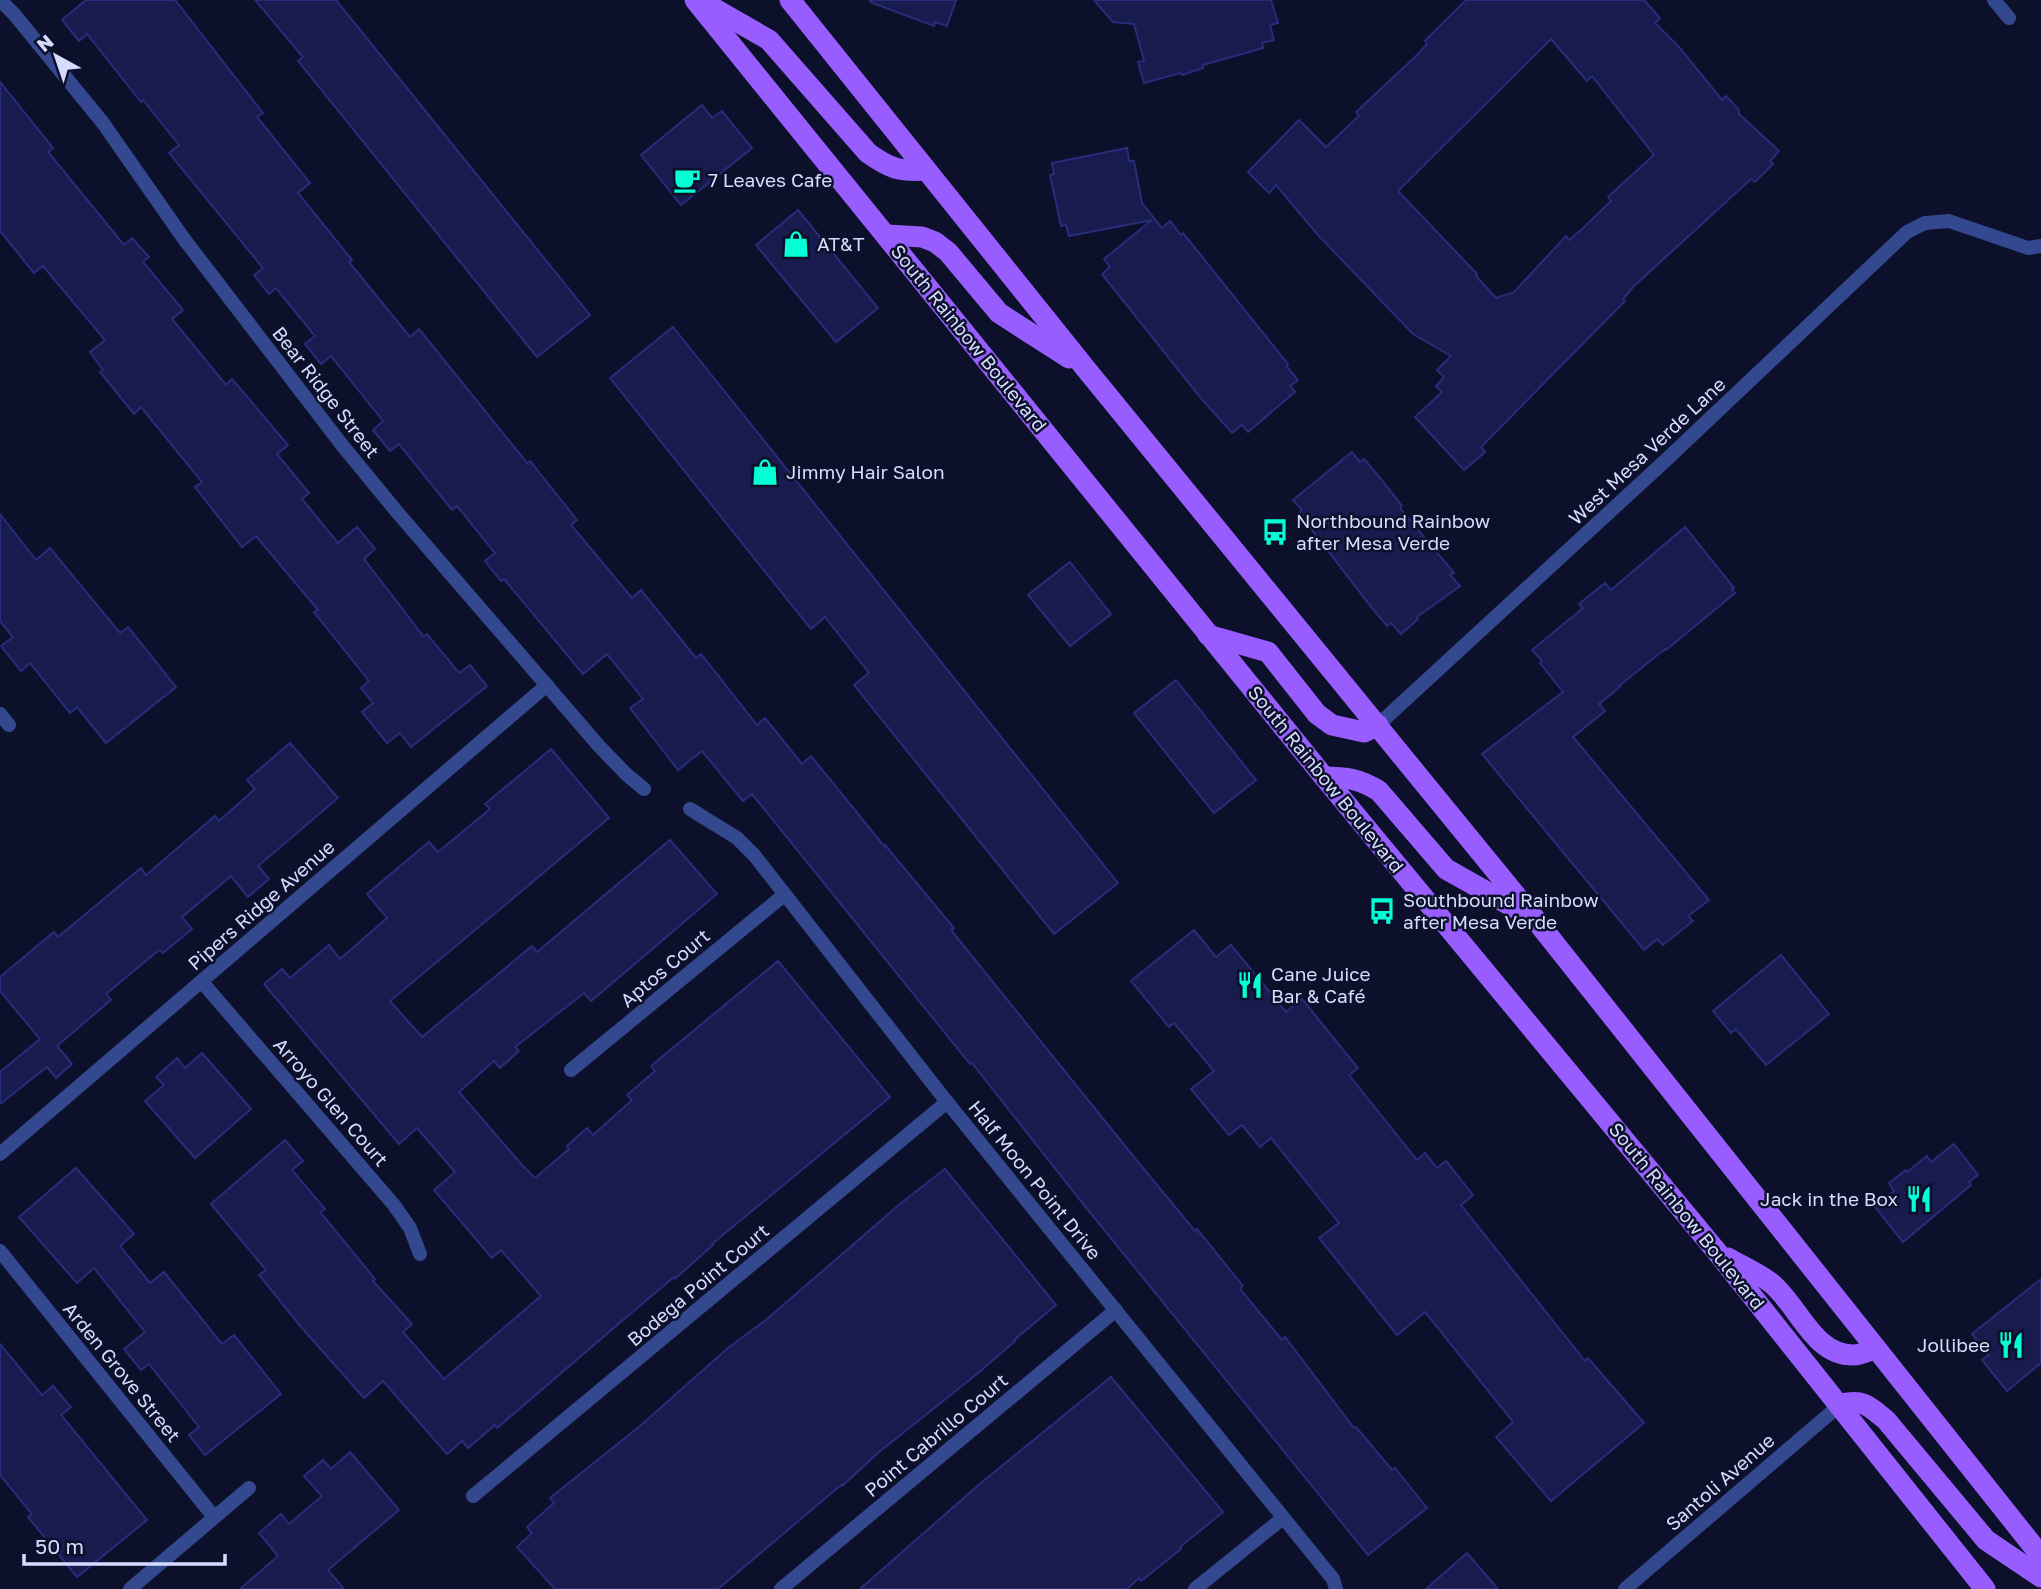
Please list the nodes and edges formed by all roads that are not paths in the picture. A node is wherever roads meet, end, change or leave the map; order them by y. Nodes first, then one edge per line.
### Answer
1 (0, 0) edge
2 (697, 0) edge
3 (790, 0) edge
4 (1994, 0) edge
5 (2009, 18) dead end
6 (926, 170) junction
7 (887, 235) junction
8 (2041, 246) edge
9 (1086, 369) junction
10 (1208, 635) junction
11 (547, 685) junction
12 (1378, 725) junction
13 (1324, 777) junction
14 (645, 789) dead end
15 (690, 809) dead end
16 (784, 895) junction
17 (1535, 919) junction
18 (202, 982) junction
19 (571, 1070) dead end
20 (947, 1102) junction
21 (0, 1154) edge
22 (0, 1251) edge
23 (1717, 1252) junction
24 (420, 1254) dead end
25 (1116, 1310) junction
26 (1874, 1349) junction
27 (1840, 1404) junction
28 (248, 1488) dead end
29 (473, 1496) dead end
30 (214, 1517) junction
31 (1283, 1518) junction
32 (2041, 1556) edge
33 (2041, 1577) edge
34 (130, 1589) edge
35 (781, 1589) edge
36 (1195, 1589) edge
37 (1336, 1589) edge
38 (1625, 1589) edge
39 (1985, 1589) edge

1 - 11 street, Bear Ridge Street
2 - 6 main road
2 - 7 main road, South Rainbow Boulevard
3 - 6 main road
4 - 5 street
6 - 9 main road
7 - 9 main road
7 - 10 main road, South Rainbow Boulevard
8 - 12 street, West Mesa Verde Lane
9 - 12 main road
10 - 12 main road
10 - 13 main road, South Rainbow Boulevard
11 - 14 street, Bear Ridge Street
11 - 18 street, Pipers Ridge Avenue
12 - 17 main road
13 - 17 main road
13 - 23 main road, South Rainbow Boulevard
15 - 16 street, Half Moon Point Drive
16 - 19 street, Aptos Court
16 - 20 street, Half Moon Point Drive
17 - 26 main road
18 - 21 street, Pipers Ridge Avenue
18 - 24 street, Arroyo Glen Court
20 - 25 street, Half Moon Point Drive
20 - 29 street, Bodega Point Court
22 - 30 street, Arden Grove Street
23 - 26 main road
23 - 27 main road, South Rainbow Boulevard
25 - 31 street, Half Moon Point Drive
25 - 35 street, Point Cabrillo Court
26 - 32 main road
27 - 33 main road
27 - 38 street, Santoli Avenue
27 - 39 main road, South Rainbow Boulevard
28 - 30 street
30 - 34 street
31 - 36 street
31 - 37 street, Half Moon Point Drive

